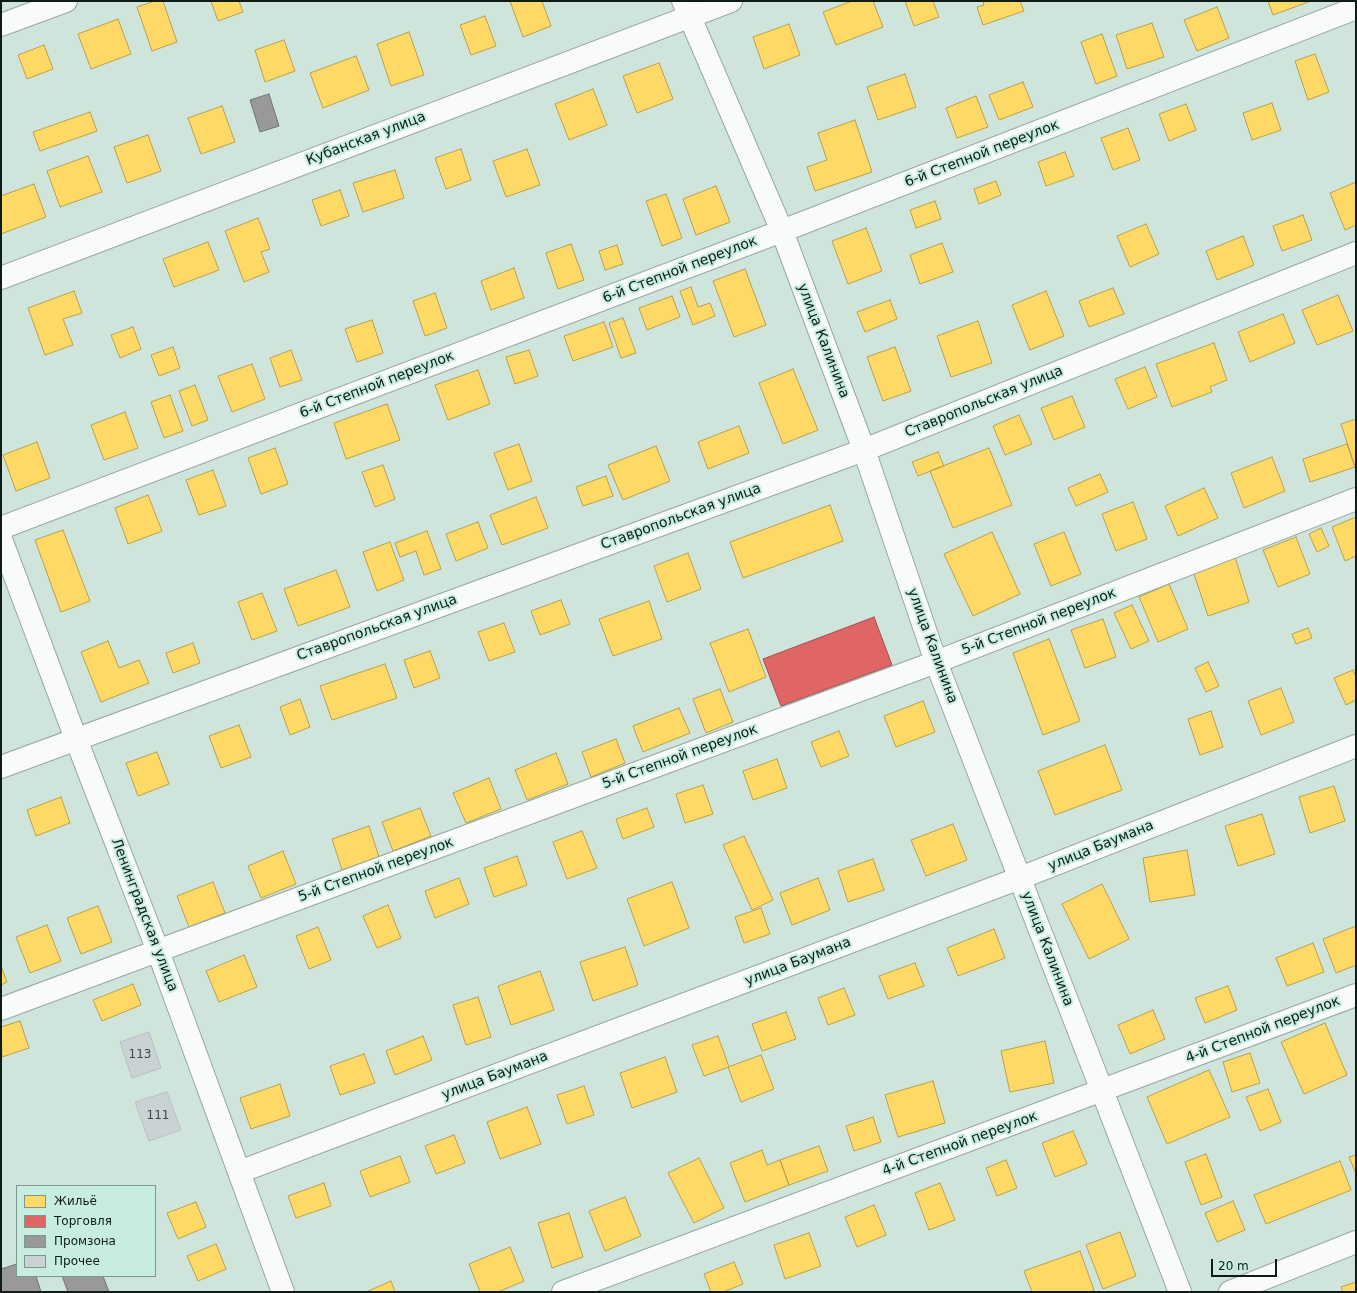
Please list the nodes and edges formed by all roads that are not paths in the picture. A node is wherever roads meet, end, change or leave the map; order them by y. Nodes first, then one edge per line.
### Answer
1 (66, 1) edge
2 (731, 1) edge
3 (1356, 8) edge
4 (686, 9) edge
5 (1, 25) edge
6 (782, 231) junction
7 (1356, 253) edge
8 (1, 278) edge
9 (864, 450) junction
10 (1356, 499) edge
11 (1, 528) edge
12 (1, 539) edge
13 (936, 662) junction
14 (76, 739) junction
15 (1356, 746) edge
16 (1, 767) edge
17 (1020, 878) junction
18 (158, 951) junction
19 (1356, 995) edge
20 (1, 1009) edge
21 (1102, 1091) junction
22 (239, 1172) junction
23 (1356, 1242) edge
24 (284, 1292) edge
25 (563, 1292) edge
26 (1180, 1292) edge
27 (1230, 1292) edge

1 - 5 street
2 - 4 street, Кубанская улица
3 - 6 street, 6-й Степной переулок
4 - 6 street, улица Калинина
4 - 8 street, Кубанская улица
6 - 9 street, улица Калинина
6 - 11 street, 6-й Степной переулок
7 - 9 street, Ставропольская улица
9 - 13 street, улица Калинина
9 - 14 street, Ставропольская улица
10 - 13 street, 5-й Степной переулок
12 - 14 street, Ленинградская улица
13 - 17 street, улица Калинина
13 - 18 street, 5-й Степной переулок
14 - 16 street, Ставропольская улица
14 - 18 street, Ленинградская улица
15 - 17 street, улица Баумана
17 - 21 street, улица Калинина
17 - 22 street, улица Баумана
18 - 20 street, 5-й Степной переулок
18 - 22 street, Ленинградская улица
19 - 21 street, 4-й Степной переулок
21 - 25 street, 4-й Степной переулок
21 - 26 street, улица Калинина
22 - 24 street, Ленинградская улица
23 - 27 street

